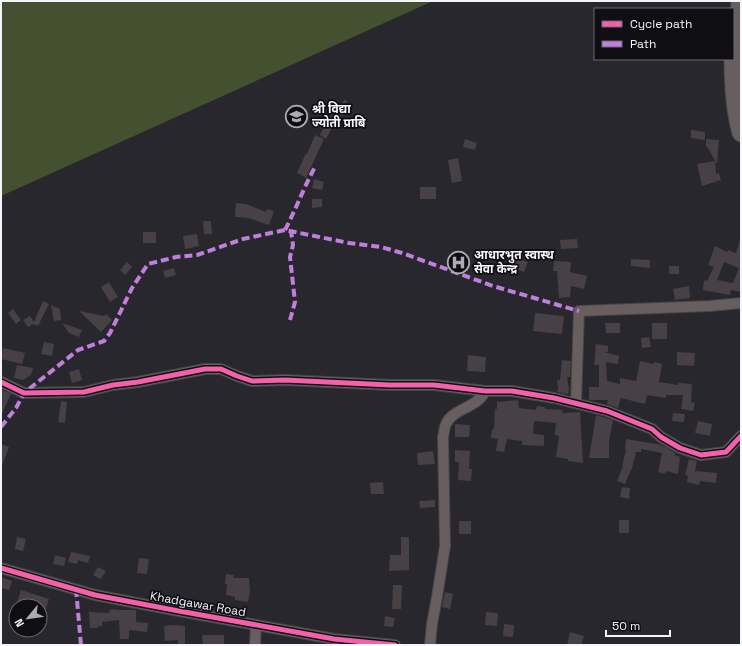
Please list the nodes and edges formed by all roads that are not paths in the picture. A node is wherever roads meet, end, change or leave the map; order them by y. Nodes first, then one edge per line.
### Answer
1 (740, 1) edge
2 (734, 50) edge
3 (733, 60) edge
4 (741, 133) edge
5 (741, 303) edge
6 (1, 382) edge
7 (485, 391) junction
8 (576, 403) junction
9 (741, 436) edge
10 (1, 568) edge
11 (256, 625) junction
12 (254, 645) edge
13 (394, 645) edge
14 (430, 645) edge

1 - 2 highway
3 - 4 highway
5 - 8 street
6 - 7 street
7 - 8 street
7 - 14 street
8 - 9 street
10 - 11 street, Khadgawar Road
11 - 12 street
11 - 13 street, Khadgawar Road

